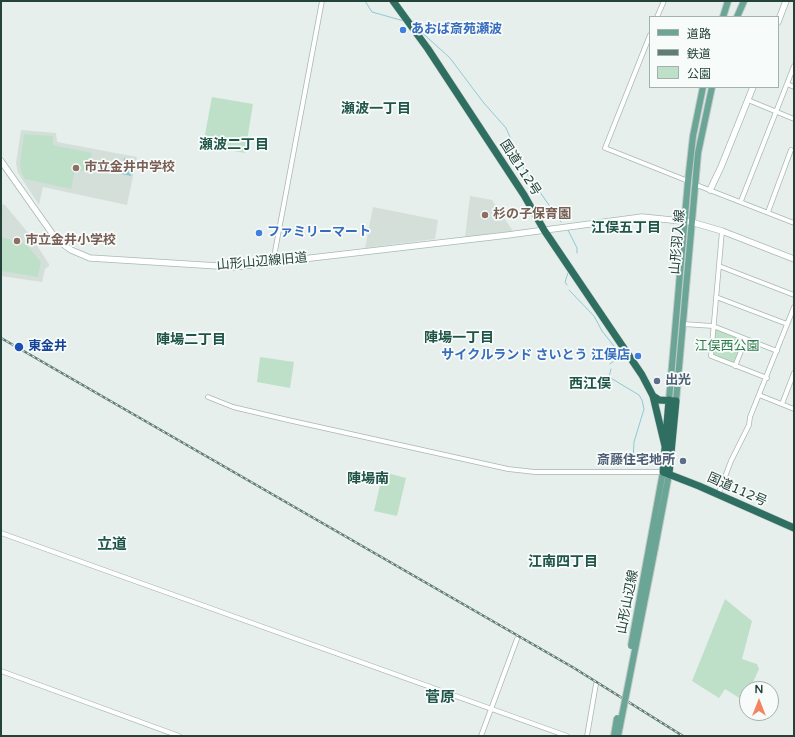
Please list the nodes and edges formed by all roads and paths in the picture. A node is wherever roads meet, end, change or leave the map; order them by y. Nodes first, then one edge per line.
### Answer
1 (322, 1) edge
2 (393, 1) edge
3 (664, 1) edge
4 (728, 1) edge
5 (744, 1) edge
6 (786, 1) edge
7 (657, 16) edge
8 (722, 16) edge
9 (737, 16) edge
10 (779, 19) edge
11 (649, 38) edge
12 (794, 66) edge
13 (787, 84) junction
14 (794, 87) edge
15 (703, 88) edge
16 (712, 88) edge
17 (753, 88) edge
18 (748, 100) junction
19 (776, 112) junction
20 (794, 118) edge
21 (791, 150) dead end
22 (1, 161) edge
23 (688, 181) junction
24 (694, 184) junction
25 (710, 190) junction
26 (741, 202) junction
27 (768, 212) junction
28 (688, 221) junction
29 (794, 223) edge
30 (544, 230) junction
31 (722, 231) junction
32 (794, 259) edge
33 (273, 262) junction
34 (719, 266) junction
35 (794, 295) edge
36 (716, 297) junction
37 (794, 307) edge
38 (683, 324) junction
39 (787, 324) junction
40 (713, 326) junction
41 (746, 340) junction
42 (777, 351) junction
43 (735, 366) junction
44 (794, 373) edge
45 (766, 378) junction
46 (759, 395) junction
47 (652, 396) junction
48 (208, 397) dead end
49 (673, 400) junction
50 (782, 404) junction
51 (794, 409) edge
52 (665, 446) junction
53 (666, 473) junction
54 (718, 495) junction
55 (794, 528) edge
56 (1, 533) edge
57 (652, 548) junction
58 (517, 639) dead end
59 (1, 672) edge
60 (596, 684) dead end
61 (491, 709) junction
62 (179, 736) edge
63 (481, 736) edge
64 (567, 736) edge
65 (587, 736) edge
66 (614, 736) edge
67 (618, 736) edge

1 - 33 street
2 - 30 highway, 国道112号
3 - 7 street
4 - 8 main road
5 - 9 main road
6 - 10 street
11 - 23 street
12 - 13 street
13 - 14 street
13 - 19 street
15 - 23 main road, 山形羽入線
16 - 24 main road, 山形羽入線
17 - 18 street
18 - 19 street
18 - 25 street
19 - 20 street
19 - 26 street
21 - 27 street
22 - 33 street, 山形山辺線旧道
23 - 28 main road, 山形羽入線
24 - 25 street
24 - 28 main road, 山形羽入線
25 - 26 street
26 - 27 street
27 - 29 street
28 - 30 street, 山形山辺線旧道
28 - 31 street, 山形山辺線旧道
28 - 38 main road, 山形羽入線
28 - 49 main road, 山形羽入線
30 - 33 street, 山形山辺線旧道
30 - 47 highway, 国道112号
31 - 32 street, 山形山辺線旧道
31 - 34 street
34 - 35 street
34 - 36 street
36 - 39 street
36 - 40 street
37 - 39 street
38 - 40 street
38 - 49 main road, 山形羽入線
39 - 42 street
40 - 41 street
40 - 43 street
41 - 42 street
41 - 43 street
42 - 45 street
43 - 45 street
44 - 50 street
45 - 46 street
46 - 50 street
46 - 54 street
47 - 49 highway
47 - 52 highway, 国道112号
48 - 53 street
49 - 52 highway
49 - 53 highway
50 - 51 street
52 - 53 highway
53 - 54 highway, 国道112号
53 - 57 main road, 山形山辺線
54 - 55 highway, 国道112号
56 - 61 street
57 - 66 main road, 山形山辺線, bridge
57 - 67 main road, 山形山辺線, bridge
58 - 61 street
59 - 62 street
60 - 65 street
61 - 63 street
61 - 64 street

